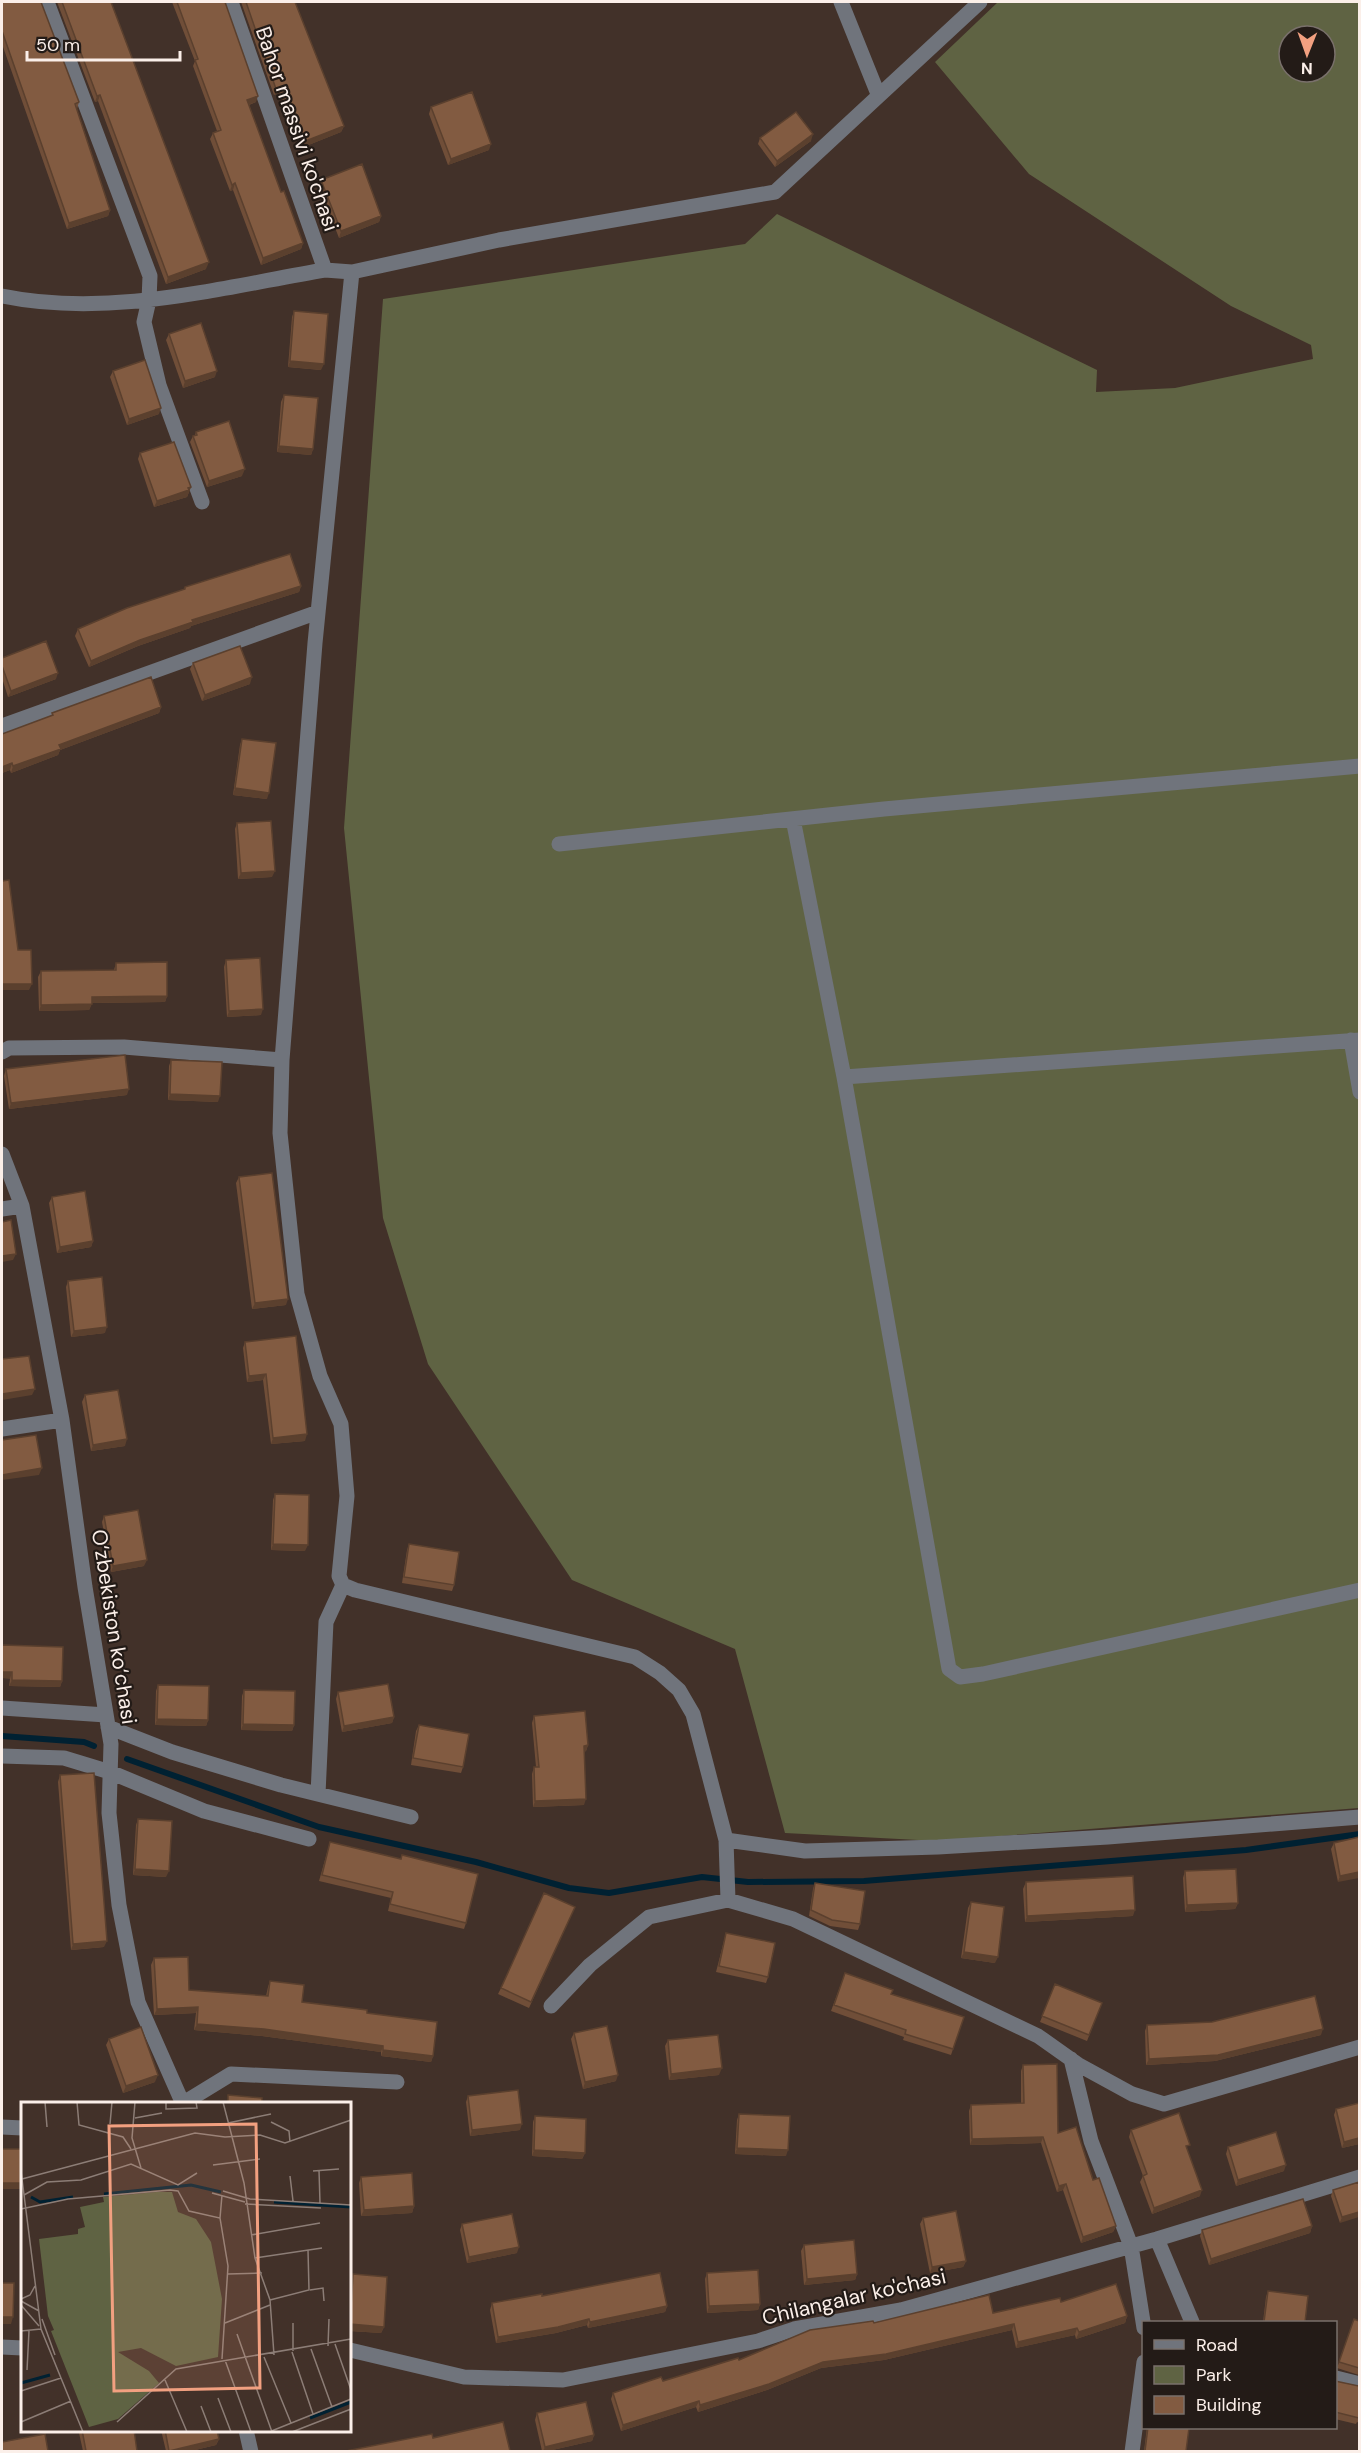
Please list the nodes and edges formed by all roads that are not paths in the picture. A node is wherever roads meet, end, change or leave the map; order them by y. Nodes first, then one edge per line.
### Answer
1 (47, 2) edge
2 (231, 2) edge
3 (842, 2) edge
4 (980, 2) edge
5 (878, 94) junction
6 (325, 270) junction
7 (352, 272) junction
8 (2, 296) edge
9 (149, 300) junction
10 (202, 502) dead end
11 (318, 612) junction
12 (2, 726) edge
13 (1359, 766) edge
14 (793, 819) junction
15 (559, 844) dead end
16 (1355, 1040) edge
17 (2, 1052) edge
18 (282, 1060) junction
19 (844, 1077) junction
20 (1359, 1092) edge
21 (2, 1154) edge
22 (22, 1206) junction
23 (2, 1209) edge
24 (62, 1420) junction
25 (2, 1429) edge
26 (343, 1586) junction
27 (1359, 1590) edge
28 (2, 1708) edge
29 (107, 1721) junction
30 (2, 1756) edge
31 (110, 1772) junction
32 (318, 1794) junction
33 (411, 1817) dead end
34 (1359, 1817) edge
35 (309, 1839) dead end
36 (726, 1840) junction
37 (728, 1900) junction
38 (551, 2006) dead end
39 (1359, 2047) edge
40 (1071, 2059) junction
41 (397, 2082) dead end
42 (182, 2102) edge
43 (184, 2102) edge
44 (2, 2127) edge
45 (21, 2128) edge
46 (1359, 2177) edge
47 (1157, 2239) junction
48 (1131, 2246) junction
49 (1142, 2321) edge
50 (1192, 2321) edge
51 (2, 2348) edge
52 (21, 2348) edge
53 (351, 2350) edge
54 (1142, 2370) edge
55 (1337, 2378) edge
56 (1359, 2384) edge
57 (246, 2432) edge
58 (251, 2451) edge
59 (1132, 2451) edge

1 - 9 street
2 - 6 street, Bahor massivi ko'chasi
3 - 5 street
4 - 5 street
5 - 7 street
6 - 7 street
6 - 9 street
7 - 11 street
8 - 9 street
9 - 10 street
11 - 12 street
11 - 18 street
13 - 14 street
14 - 15 street
14 - 19 street
16 - 19 street
16 - 20 street
17 - 18 street
18 - 26 street
19 - 27 street
21 - 22 street, O‘zbekiston ko‘chasi
22 - 23 street
22 - 24 street, O‘zbekiston ko‘chasi
24 - 25 street
24 - 29 street, O‘zbekiston ko‘chasi
26 - 32 street
26 - 36 street
28 - 29 street
29 - 31 street, O‘zbekiston ko‘chasi
29 - 32 street
30 - 31 street
31 - 35 street
31 - 42 street, O‘zbekiston ko‘chasi
32 - 33 street
34 - 36 street
36 - 37 street
37 - 38 street
37 - 40 street
39 - 40 street
40 - 48 street
41 - 43 street
44 - 45 street
46 - 47 street, Chilangalar ko'chasi
47 - 48 street, Chilangalar ko'chasi
47 - 50 street
48 - 49 street
48 - 53 street, Chilangalar ko'chasi
51 - 52 street
54 - 59 street
55 - 56 street
57 - 58 street

